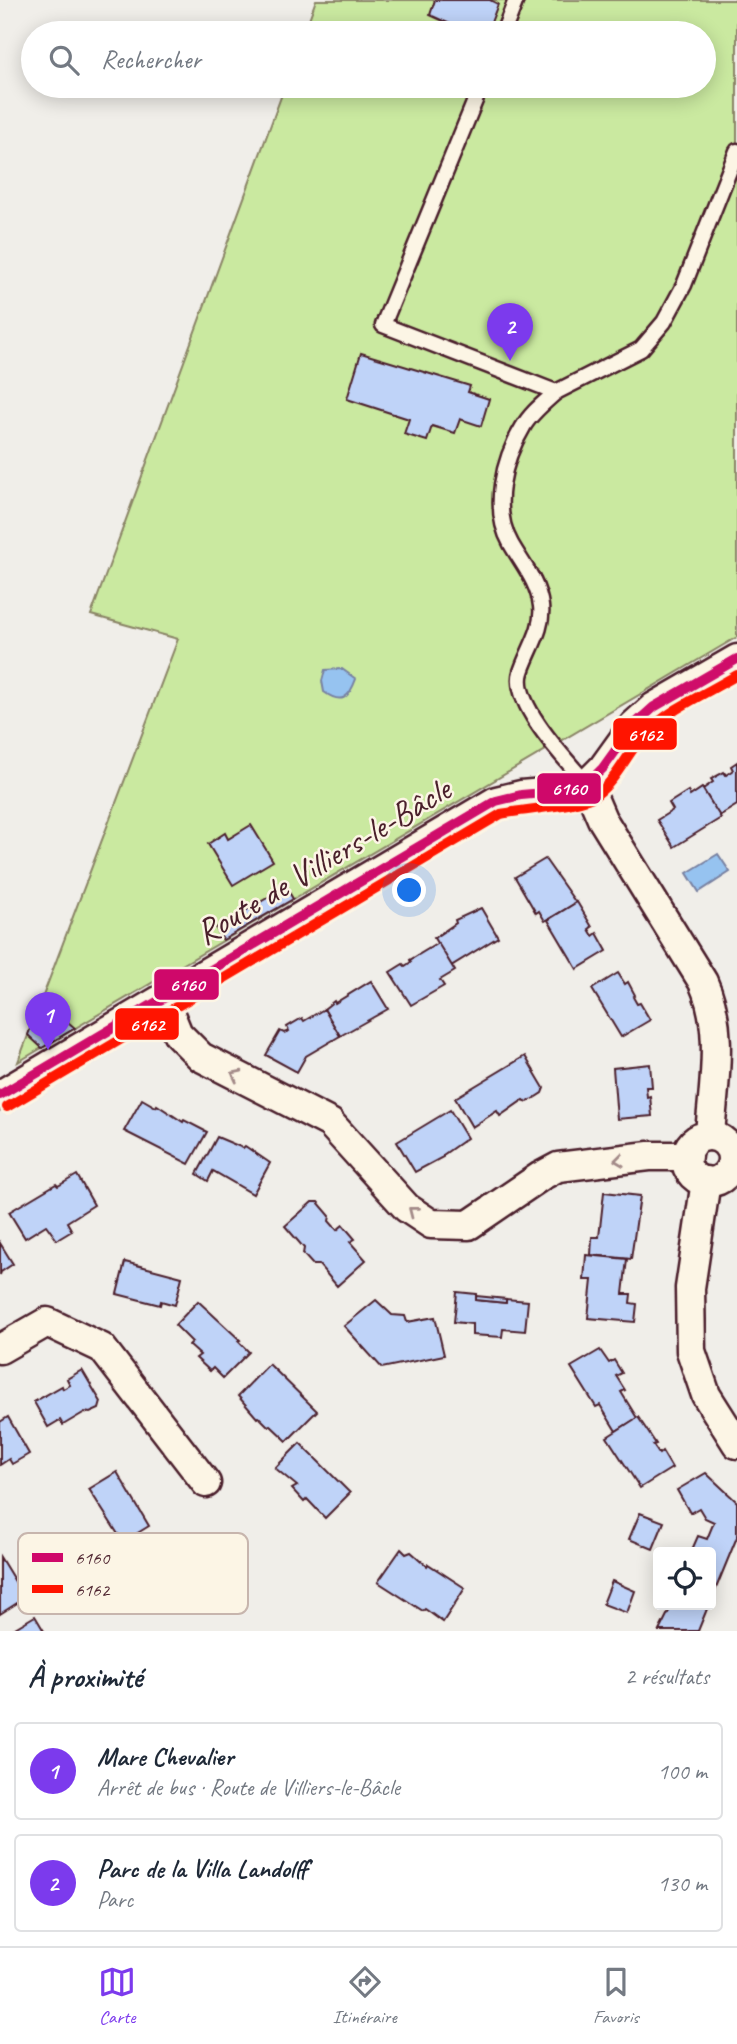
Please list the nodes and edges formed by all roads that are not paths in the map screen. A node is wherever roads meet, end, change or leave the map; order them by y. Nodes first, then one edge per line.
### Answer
1 (516, 0) edge
2 (508, 21) edge
3 (476, 98) edge
4 (737, 150) edge
5 (556, 392) junction
6 (737, 659) edge
7 (586, 784) junction
8 (164, 1000) junction
9 (0, 1096) edge
10 (710, 1136) junction
11 (687, 1156) junction
12 (734, 1159) edge
13 (706, 1181) junction
14 (0, 1349) edge
15 (737, 1444) edge
16 (206, 1483) dead end

1 - 2 lane
3 - 5 lane
4 - 5 lane
5 - 7 lane
6 - 7 street
7 - 8 street, Route de Villiers-le-Bâcle
7 - 10 street
8 - 9 street, Route de Villiers-le-Bâcle
11 -> 8 street
10 - 11 street
10 - 12 street
11 - 13 street
12 - 13 street
13 - 15 street
14 - 16 street

